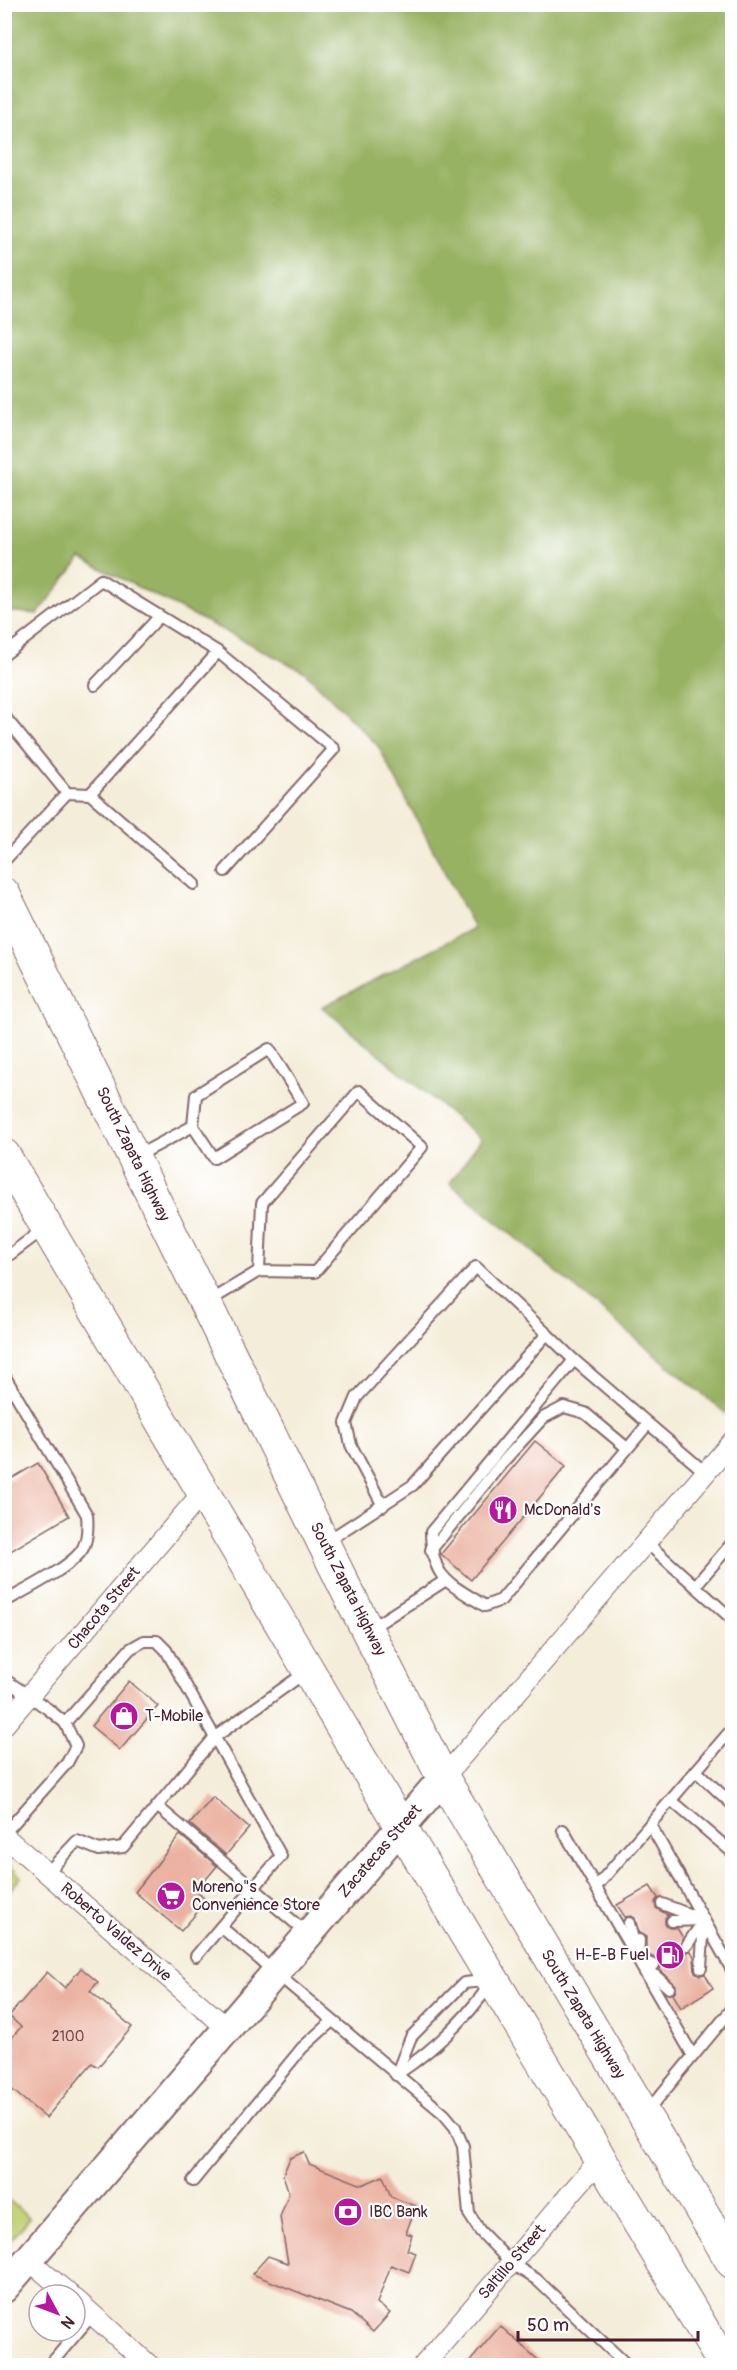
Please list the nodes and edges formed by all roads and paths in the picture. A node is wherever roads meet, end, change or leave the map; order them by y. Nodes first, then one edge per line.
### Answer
1 (159, 617) junction
2 (218, 652) junction
3 (4, 655) edge
4 (95, 685) dead end
5 (4, 716) edge
6 (67, 793) junction
7 (90, 794) junction
8 (4, 861) edge
9 (225, 871) dead end
10 (194, 884) dead end
11 (4, 894) edge
12 (194, 1126) junction
13 (4, 1155) edge
14 (134, 1157) junction
15 (46, 1227) junction
16 (4, 1259) edge
17 (259, 1271) junction
18 (206, 1303) junction
19 (547, 1334) junction
20 (574, 1360) junction
21 (4, 1375) edge
22 (648, 1424) junction
23 (732, 1442) edge
24 (627, 1448) junction
25 (706, 1473) junction
26 (204, 1491) junction
27 (383, 1506) junction
28 (646, 1542) junction
29 (324, 1543) junction
30 (732, 1543) edge
31 (431, 1550) junction
32 (446, 1580) junction
33 (695, 1586) junction
34 (4, 1602) edge
35 (732, 1619) edge
36 (368, 1630) junction
37 (309, 1670) junction
38 (4, 1679) edge
39 (30, 1695) junction
40 (65, 1724) junction
41 (4, 1725) edge
42 (732, 1729) edge
43 (215, 1737) junction
44 (696, 1771) junction
45 (443, 1778) junction
46 (671, 1800) junction
47 (732, 1804) edge
48 (157, 1806) junction
49 (650, 1824) junction
50 (401, 1827) junction
51 (563, 1830) dead end
52 (4, 1835) edge
53 (732, 1852) edge
54 (47, 1873) junction
55 (596, 1887) junction
56 (254, 1888) junction
57 (662, 1904) dead end
58 (704, 1920) junction
59 (672, 1921) dead end
60 (629, 1923) dead end
61 (221, 1927) junction
62 (308, 1934) junction
63 (639, 1940) dead end
64 (687, 1945) dead end
65 (196, 1956) dead end
66 (638, 1960) junction
67 (654, 1965) dead end
68 (701, 1968) dead end
69 (732, 1970) edge
70 (274, 1974) junction
71 (493, 1980) junction
72 (669, 1988) dead end
73 (732, 2009) edge
74 (332, 2021) junction
75 (227, 2028) junction
76 (693, 2056) junction
77 (396, 2075) junction
78 (644, 2116) junction
79 (601, 2158) junction
80 (193, 2181) dead end
81 (732, 2262) edge
82 (512, 2264) junction
83 (13, 2272) edge
84 (40, 2283) edge
85 (87, 2309) edge
86 (93, 2314) junction
87 (49, 2366) edge
88 (150, 2366) edge
89 (423, 2366) edge
90 (628, 2366) edge
91 (725, 2366) edge

1 - 2 lane
1 - 3 lane
1 - 4 lane
2 - 7 lane
2 - 9 lane
5 - 6 lane
6 - 7 lane
6 - 8 lane
7 - 10 lane
11 - 14 main road, South Zapata Highway
12 - 12 lane
12 - 14 lane
13 - 15 main road
14 - 18 main road, South Zapata Highway
15 - 16 lane
15 - 26 main road
17 - 17 lane
17 - 18 lane
18 - 29 main road, South Zapata Highway
19 - 20 lane
19 - 27 lane
19 - 27 lane
20 - 22 lane
20 - 31 lane
21 - 34 lane
22 - 24 lane
22 - 25 lane
23 - 25 street, Zacatecas Street
24 - 31 lane
24 - 32 lane
25 - 28 street, Zacatecas Street
26 - 37 main road
26 - 39 street, Chacota Street
27 - 29 lane
28 - 33 lane
28 - 45 street, Zacatecas Street
29 - 36 main road, South Zapata Highway
30 - 33 lane
31 - 32 lane
32 - 36 lane
33 - 35 lane
36 - 45 main road, South Zapata Highway
37 - 43 lane
37 - 50 main road
38 - 39 lane
39 - 40 lane
39 - 41 street, Chacota Street
40 - 43 lane
40 - 52 lane
42 - 44 lane
43 - 48 lane
43 - 56 lane
44 - 46 lane
44 - 47 lane
45 - 50 street, Zacatecas Street
45 - 78 main road, South Zapata Highway
46 - 49 lane
46 - 53 lane
48 - 54 lane
48 - 56 lane
49 - 55 lane
49 - 58 lane
50 - 62 street, Zacatecas Street
50 - 71 main road
51 - 55 lane
52 - 54 street, Roberto Valdez Drive
54 - 75 street, Roberto Valdez Drive
55 - 66 lane
56 - 61 lane
56 - 62 lane
57 - 58 lane
58 - 59 lane
58 - 64 lane
58 - 68 lane
58 - 69 lane
60 - 66 lane
61 - 65 lane
61 - 70 lane
62 - 70 street, Zacatecas Street
63 - 66 lane
66 - 67 lane
66 - 72 lane
66 - 76 lane
70 - 74 lane
70 - 75 street, Zacatecas Street
71 - 77 lane
71 - 77 lane
71 - 79 main road
73 - 76 lane
74 - 77 lane
74 - 80 lane
75 - 83 street, Zacatecas Street
76 - 78 lane
77 - 82 lane
78 - 81 main road, South Zapata Highway
79 - 82 street, Saltillo Street
79 - 91 main road
82 - 89 street, Saltillo Street
82 - 90 lane
83 - 84 street
85 - 86 street
86 - 87 lane
86 - 88 street

